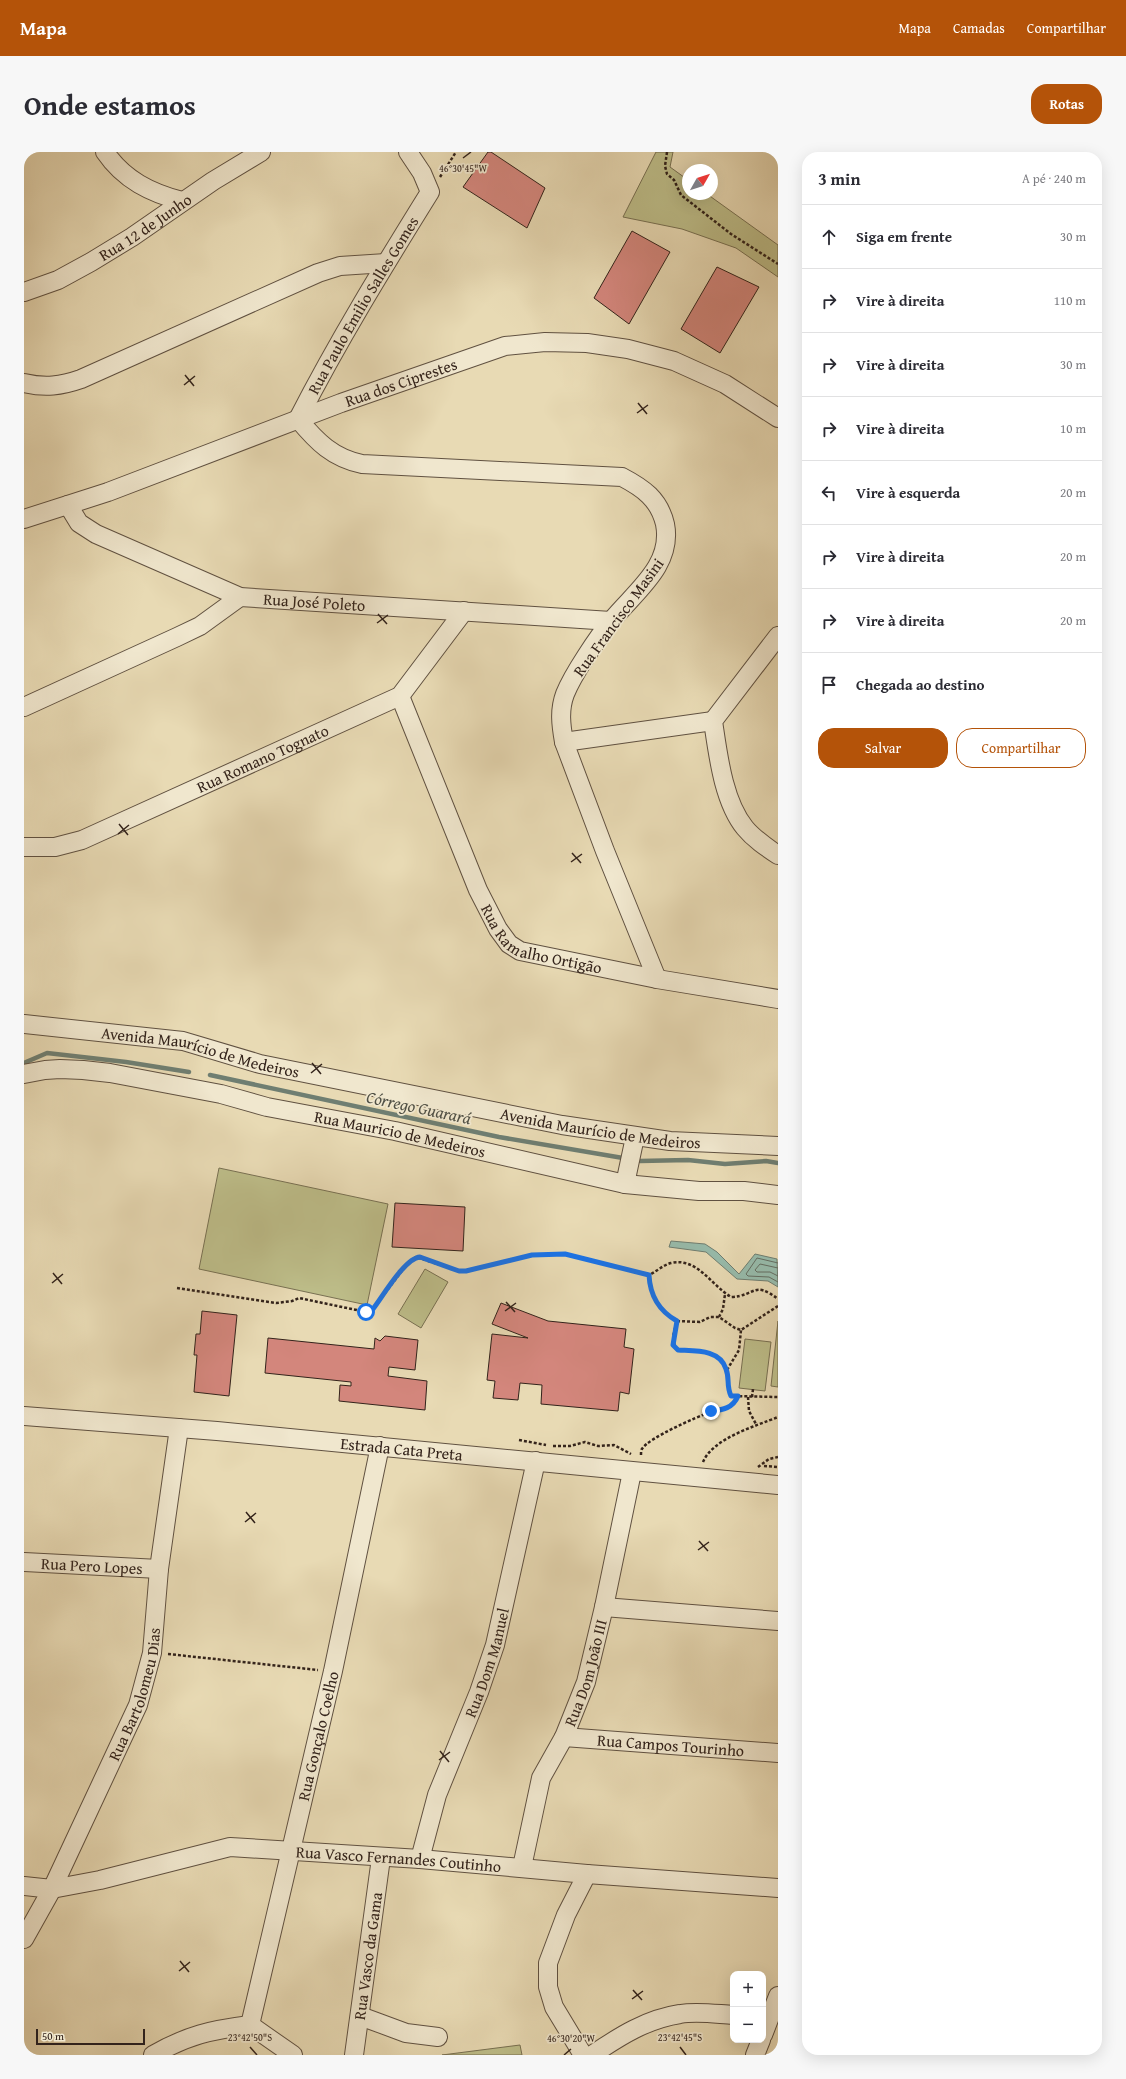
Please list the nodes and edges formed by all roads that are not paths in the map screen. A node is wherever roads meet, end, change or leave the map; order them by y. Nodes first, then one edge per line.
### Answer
1 (105, 152) edge
2 (261, 152) edge
3 (408, 152) edge
4 (182, 201) junction
5 (386, 263) junction
6 (24, 292) edge
7 (24, 383) edge
8 (778, 418) edge
9 (298, 419) junction
10 (68, 505) junction
11 (24, 519) edge
12 (240, 597) junction
13 (464, 611) junction
14 (612, 621) junction
15 (778, 636) edge
16 (400, 696) junction
17 (24, 707) edge
18 (713, 721) junction
19 (564, 742) junction
20 (24, 847) edge
21 (778, 855) edge
22 (657, 979) junction
23 (778, 999) edge
24 (24, 1024) edge
25 (24, 1074) edge
26 (635, 1136) junction
27 (778, 1146) edge
28 (625, 1184) junction
29 (778, 1195) edge
30 (24, 1416) edge
31 (179, 1428) junction
32 (380, 1446) junction
33 (536, 1461) junction
34 (632, 1472) junction
35 (778, 1485) edge
36 (24, 1562) edge
37 (159, 1569) junction
38 (604, 1607) junction
39 (778, 1621) edge
40 (564, 1737) junction
41 (778, 1753) edge
42 (290, 1850) junction
43 (381, 1858) junction
44 (420, 1859) junction
45 (522, 1867) junction
46 (587, 1874) junction
47 (24, 1886) edge
48 (778, 1888) edge
49 (52, 1889) junction
50 (24, 1939) edge
51 (778, 1996) edge
52 (730, 2015) edge
53 (360, 2016) junction
54 (770, 2016) edge
55 (250, 2025) junction
56 (766, 2027) edge
57 (438, 2037) dead end
58 (760, 2043) edge
59 (153, 2055) edge
60 (293, 2055) edge
61 (354, 2055) edge
62 (583, 2055) edge
63 (592, 2055) edge
64 (755, 2055) edge

1 - 4 street
2 - 4 street, Rua 12 de Junho
3 - 5 street, Rua Paulo Emilio Salles Gomes
4 - 6 street, Rua 12 de Junho
5 - 7 street
5 - 9 street, Rua Paulo Emilio Salles Gomes
8 - 9 street, Rua dos Ciprestes
9 - 10 street, Rua dos Ciprestes
9 - 14 street, Rua Francisco Masini
10 - 11 street, Rua dos Ciprestes
10 - 12 street, Rua José Poleto
12 - 13 street, Rua José Poleto
12 - 17 street
13 - 14 street, Rua José Poleto
13 - 16 street, Rua Romano Tognato
14 - 19 street, Rua Francisco Masini
15 - 18 street
16 - 20 street, Rua Romano Tognato
16 - 22 street, Rua Ramalho Ortigão
18 - 19 street
18 - 21 street
19 - 22 street, Rua Francisco Masini
22 - 23 street, Rua Ramalho Ortigão
24 - 26 street, Avenida Maurício de Medeiros
25 - 28 street, Rua Mauricio de Medeiros
26 - 27 street, Avenida Maurício de Medeiros
26 - 28 street
28 - 29 street, Rua Mauricio de Medeiros
30 - 31 street, Estrada Cata Preta
31 - 32 street, Estrada Cata Preta
31 - 37 street, Rua Bartolomeu Dias
32 - 33 street, Estrada Cata Preta
32 - 42 street, Rua Gonçalo Coelho
33 - 34 street, Estrada Cata Preta
33 - 44 street, Rua Dom Manuel
34 - 35 street, Estrada Cata Preta
34 - 38 street, Rua Dom João III
36 - 37 street, Rua Pero Lopes
37 - 49 street, Rua Bartolomeu Dias
38 - 39 street
38 - 40 street, Rua Dom João III
40 - 41 street, Rua Campos Tourinho
40 - 45 street, Rua Dom João III
42 - 43 street, Rua Vasco Fernandes Coutinho
42 - 49 street, Rua Vasco Fernandes Coutinho
42 - 55 street, Rua Gonçalo Coelho
43 - 44 street, Rua Vasco Fernandes Coutinho
43 - 53 street, Rua Vasco da Gama
44 - 45 street, Rua Vasco Fernandes Coutinho
45 - 46 street, Rua Vasco Fernandes Coutinho
46 - 48 street, Rua Vasco Fernandes Coutinho
46 - 62 street
47 - 49 street, Rua Vasco Fernandes Coutinho
49 - 50 street, Rua Bartolomeu Dias
51 - 54 street
52 - 63 street
53 - 57 street
53 - 61 street, Rua Vasco da Gama
54 - 56 street
55 - 59 street
55 - 60 street
58 - 64 street

